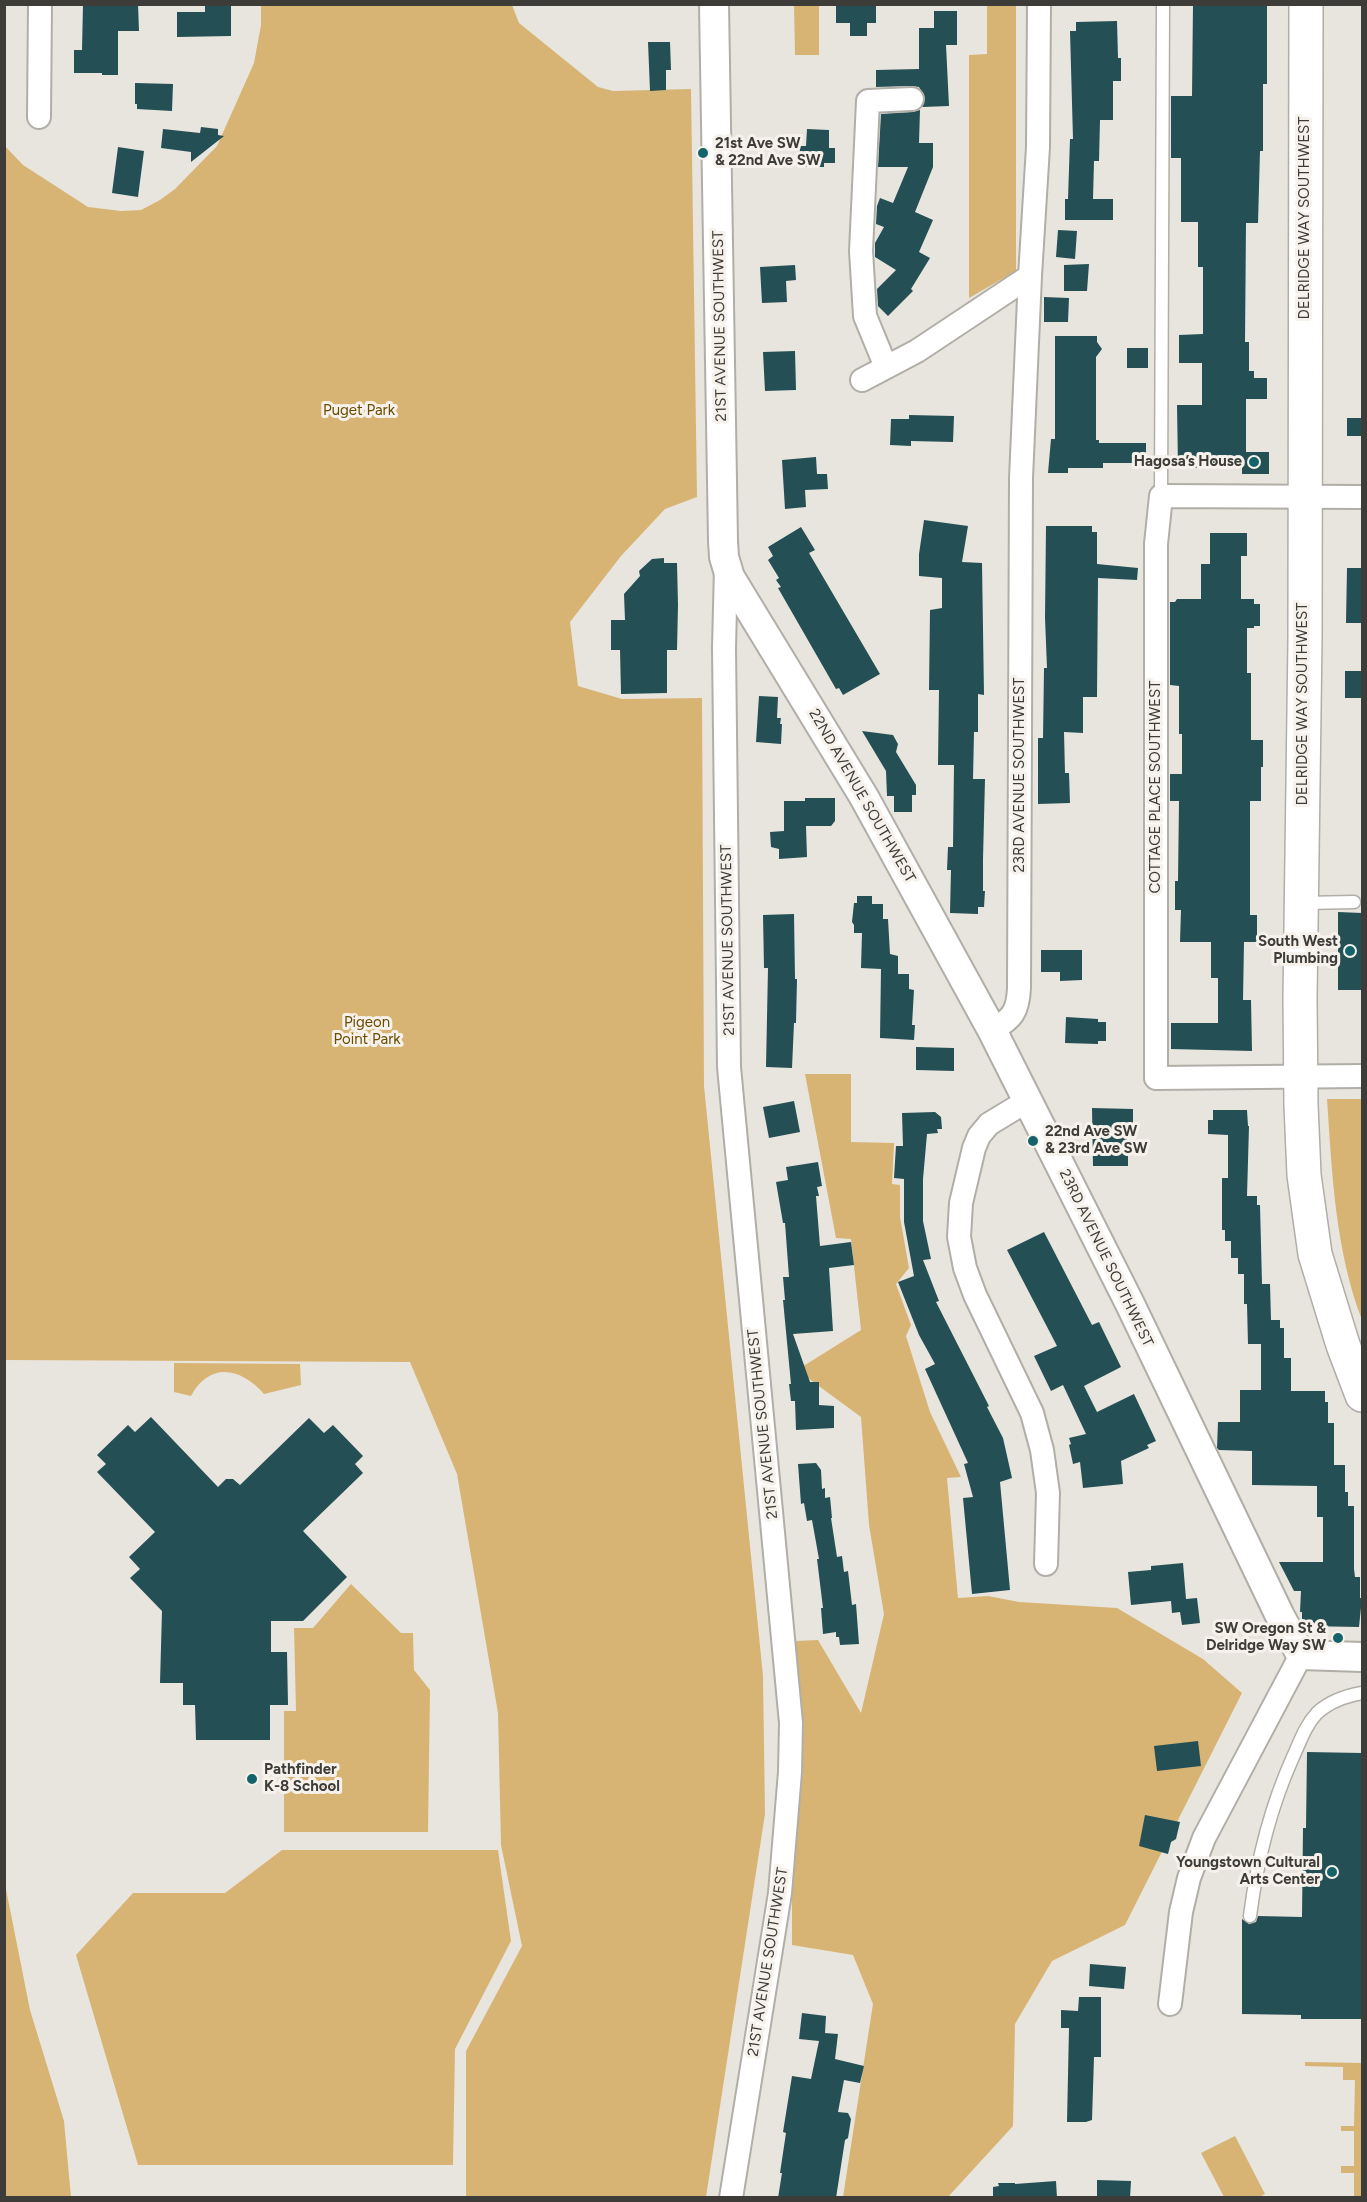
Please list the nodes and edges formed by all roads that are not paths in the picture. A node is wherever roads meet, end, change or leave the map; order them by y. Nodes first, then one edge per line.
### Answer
1 (40, 4) edge
2 (714, 4) edge
3 (1038, 4) edge
4 (1163, 4) edge
5 (1306, 4) edge
6 (912, 99) dead end
7 (39, 117) dead end
8 (1030, 276) junction
9 (886, 368) junction
10 (862, 380) dead end
11 (1161, 496) junction
12 (1304, 497) junction
13 (1362, 497) edge
14 (726, 566) junction
15 (755, 617) junction
16 (724, 648) junction
17 (1301, 903) junction
18 (1354, 903) dead end
19 (992, 1030) junction
20 (1362, 1076) edge
21 (1300, 1077) junction
22 (1028, 1101) junction
23 (1362, 1395) edge
24 (1046, 1564) dead end
25 (1301, 1655) junction
26 (1362, 1657) edge
27 (1362, 1693) edge
28 (1250, 1916) dead end
29 (1170, 2004) dead end
30 (731, 2198) edge

1 - 7 street
2 - 14 street, 21ST AVENUE SOUTHWEST
3 - 8 street, 23RD AVENUE SOUTHWEST
4 - 11 lane
5 - 12 main road, DELRIDGE WAY SOUTHWEST
6 - 9 street
8 - 9 street
8 - 19 street, 23RD AVENUE SOUTHWEST
9 - 10 street
11 - 12 street
11 - 21 street, COTTAGE PLACE SOUTHWEST
12 - 13 street
12 - 17 main road, DELRIDGE WAY SOUTHWEST
14 - 15 street, 22ND AVENUE SOUTHWEST
14 - 16 street, 21ST AVENUE SOUTHWEST
15 - 16 street
15 - 19 street, 22ND AVENUE SOUTHWEST
16 - 30 street, 21ST AVENUE SOUTHWEST
17 - 18 lane
17 - 21 main road, DELRIDGE WAY SOUTHWEST
19 - 22 street, 23RD AVENUE SOUTHWEST
20 - 21 street
21 - 23 main road, DELRIDGE WAY SOUTHWEST
22 - 24 street
22 - 25 street, 23RD AVENUE SOUTHWEST
25 - 26 street
25 - 29 street
27 - 28 lane

